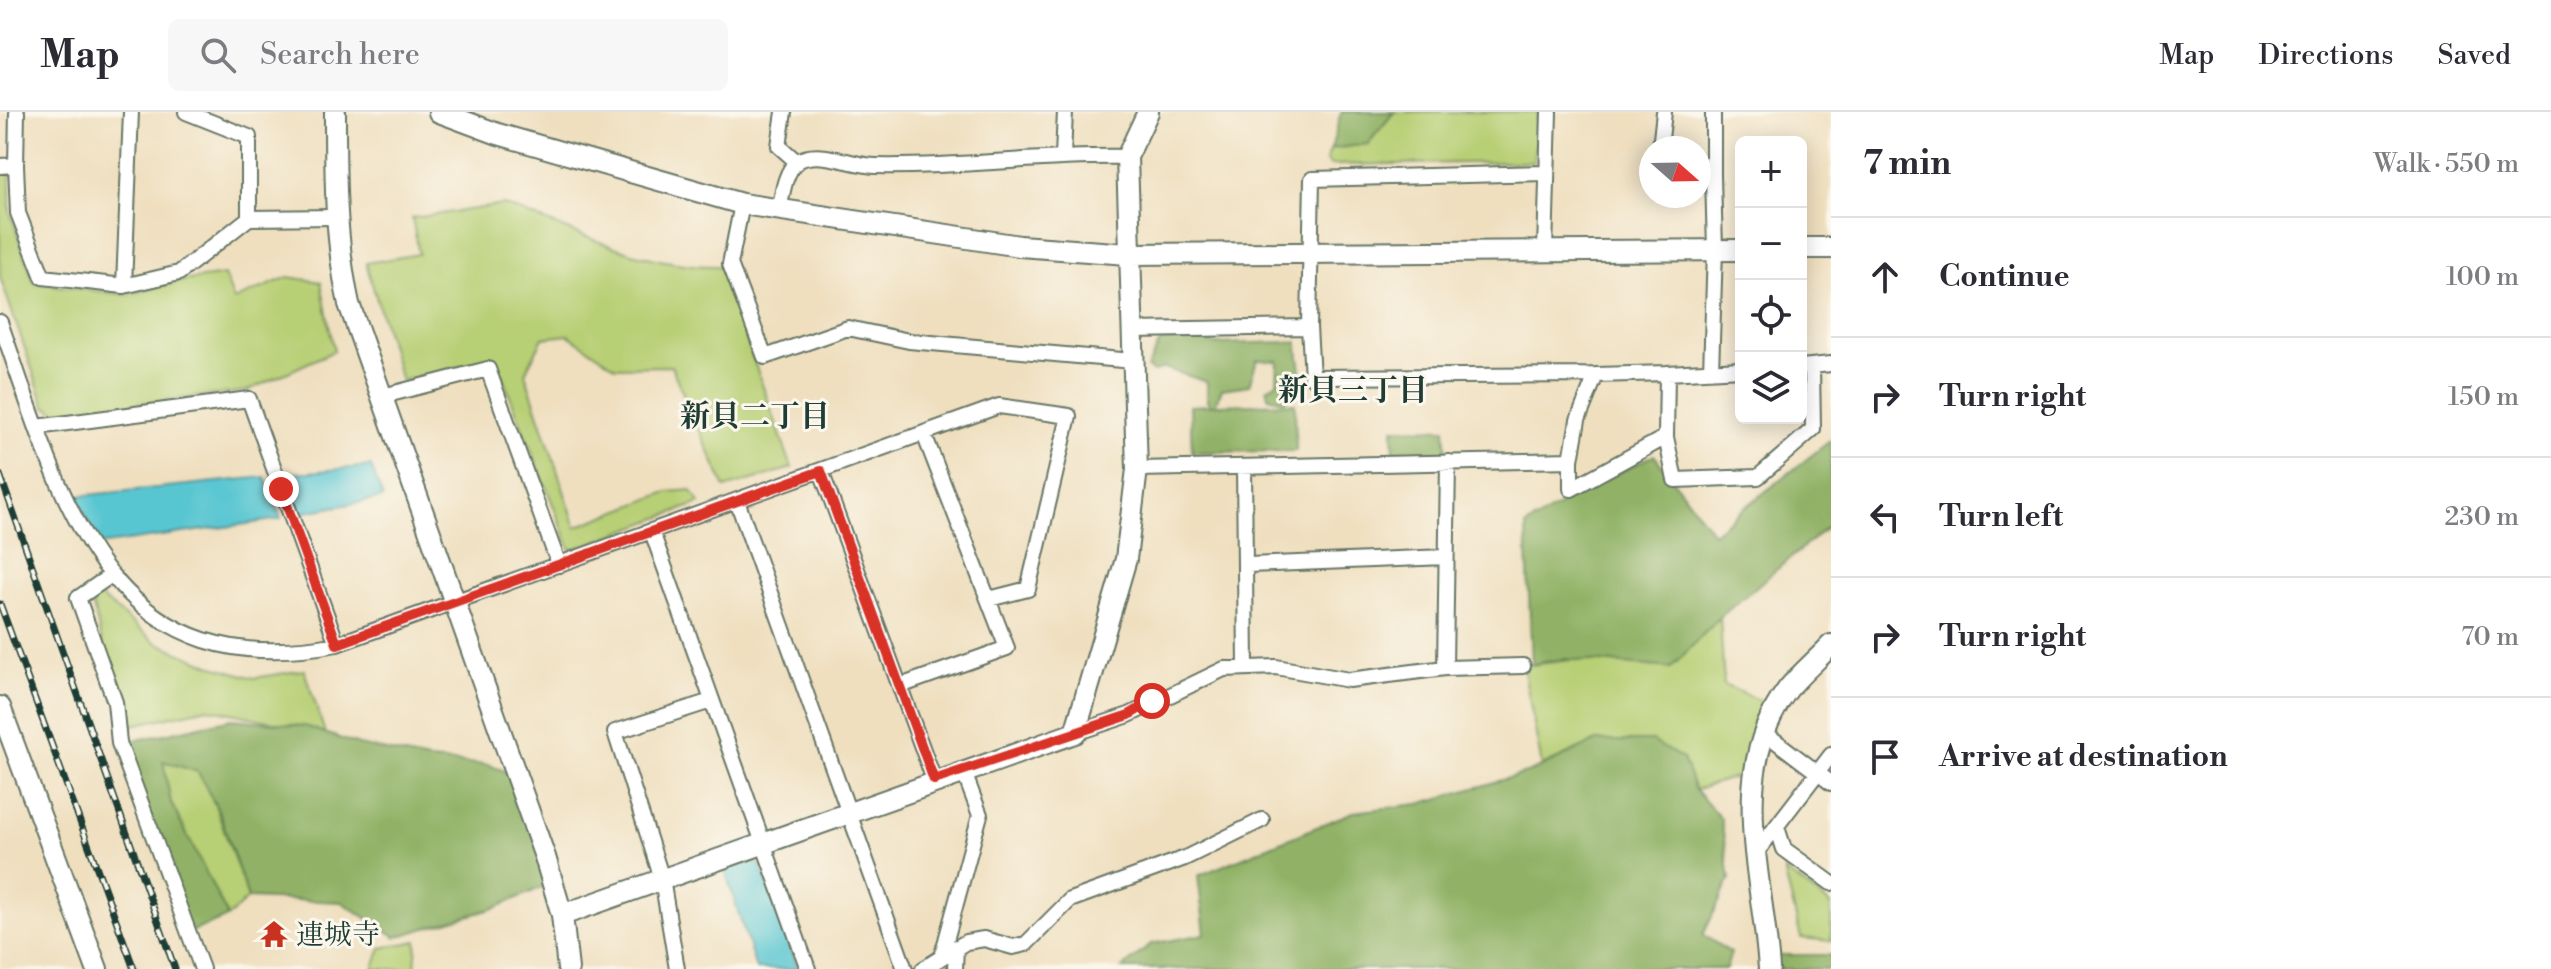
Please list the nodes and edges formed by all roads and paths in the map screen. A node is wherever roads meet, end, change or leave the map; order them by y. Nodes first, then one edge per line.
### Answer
1 (17, 112) edge
2 (131, 112) edge
3 (186, 112) edge
4 (335, 112) edge
5 (439, 112) edge
6 (784, 112) edge
7 (1065, 112) edge
8 (1148, 112) edge
9 (1549, 112) edge
10 (1664, 112) edge
11 (1713, 112) edge
12 (1661, 136) edge
13 (1710, 136) edge
14 (1063, 156) junction
15 (1127, 157) junction
16 (797, 162) junction
17 (16, 165) junction
18 (0, 166) edge
19 (1546, 173) junction
20 (742, 204) junction
21 (1710, 208) edge
22 (779, 212) junction
23 (336, 217) junction
24 (249, 218) junction
25 (1807, 248) edge
26 (1831, 248) edge
27 (1715, 250) junction
28 (1735, 250) edge
29 (1545, 251) junction
30 (1128, 254) junction
31 (1311, 254) junction
32 (124, 286) junction
33 (0, 322) edge
34 (1309, 327) junction
35 (1131, 330) junction
36 (1133, 361) junction
37 (1831, 364) edge
38 (1807, 366) edge
39 (1735, 369) edge
40 (1711, 371) junction
41 (1667, 373) junction
42 (1596, 375) junction
43 (1807, 375) edge
44 (379, 397) junction
45 (37, 427) junction
46 (924, 434) junction
47 (1666, 437) junction
48 (1571, 460) junction
49 (1448, 462) junction
50 (1244, 467) junction
51 (1137, 469) junction
52 (821, 471) junction
53 (737, 501) junction
54 (652, 532) junction
55 (1446, 557) junction
56 (559, 565) junction
57 (1247, 565) junction
58 (110, 576) junction
59 (989, 599) junction
60 (453, 600) junction
61 (337, 644) junction
62 (1831, 645) edge
63 (1523, 666) dead end
64 (1246, 667) junction
65 (1445, 668) junction
66 (900, 686) junction
67 (711, 701) junction
68 (0, 707) edge
69 (1075, 733) junction
70 (1765, 733) junction
71 (1831, 755) edge
72 (963, 770) junction
73 (1817, 773) junction
74 (934, 780) junction
75 (1831, 783) edge
76 (849, 812) junction
77 (1262, 820) dead end
78 (1777, 827) junction
79 (761, 843) junction
80 (1756, 853) junction
81 (662, 879) junction
82 (1831, 883) edge
83 (562, 915) junction
84 (956, 947) junction
85 (942, 955) junction
86 (97, 969) edge
87 (202, 969) edge
88 (568, 969) edge
89 (677, 969) edge
90 (808, 969) edge
91 (905, 969) edge
92 (923, 969) edge
93 (955, 969) edge
94 (1769, 969) edge

1 - 17 street
2 - 32 street
3 - 24 street
4 - 23 street
5 - 20 street
6 - 16 street
7 - 14 street
8 - 15 street
9 - 19 street
10 - 12 street
11 - 13 street
14 - 15 street
14 - 16 street
15 - 30 street
16 - 22 street
17 - 18 street
17 - 32 street
19 - 29 street
19 - 31 street
20 - 22 street
20 - 36 street
21 - 27 street
22 - 30 street
23 - 24 street
23 - 44 street
24 - 32 street
25 - 26 street
27 - 28 street
27 - 29 street
27 - 40 street
29 - 31 street
30 - 31 street
30 - 35 street
31 - 34 street
33 - 45 street
34 - 35 street
34 - 42 street
35 - 36 street
36 - 51 street
37 - 38 street
39 - 40 street
40 - 41 street
41 - 42 street
41 - 47 street
42 - 48 street
43 - 47 street
44 - 56 street
44 - 60 street
45 - 58 street
45 - 61 street
46 - 52 street
46 - 59 street
46 - 59 street
47 - 48 street
48 - 49 street
49 - 50 street
49 - 55 street
50 - 51 street
50 - 57 street
51 - 69 street
52 - 53 street
52 - 66 street
53 - 54 street
53 - 76 street
54 - 56 street
54 - 67 street
55 - 57 street
55 - 65 street
56 - 60 street
57 - 64 street
58 - 61 street
58 - 87 street
59 - 66 street
60 - 61 street
60 - 83 street
62 - 70 street
63 - 65 street
64 - 65 street
64 - 69 street
66 - 74 street
67 - 79 street
67 - 81 street
68 - 86 street
69 - 72 street
70 - 73 street
70 - 80 street
71 - 73 street
72 - 74 street
72 - 85 street
73 - 75 street
73 - 78 street
74 - 76 street
76 - 79 street
76 - 91 street
77 - 84 street
78 - 80 street
78 - 82 street
79 - 81 street
79 - 90 street
80 - 94 street
81 - 83 street
81 - 89 street
83 - 88 street
84 - 85 street
84 - 93 street
85 - 92 street

